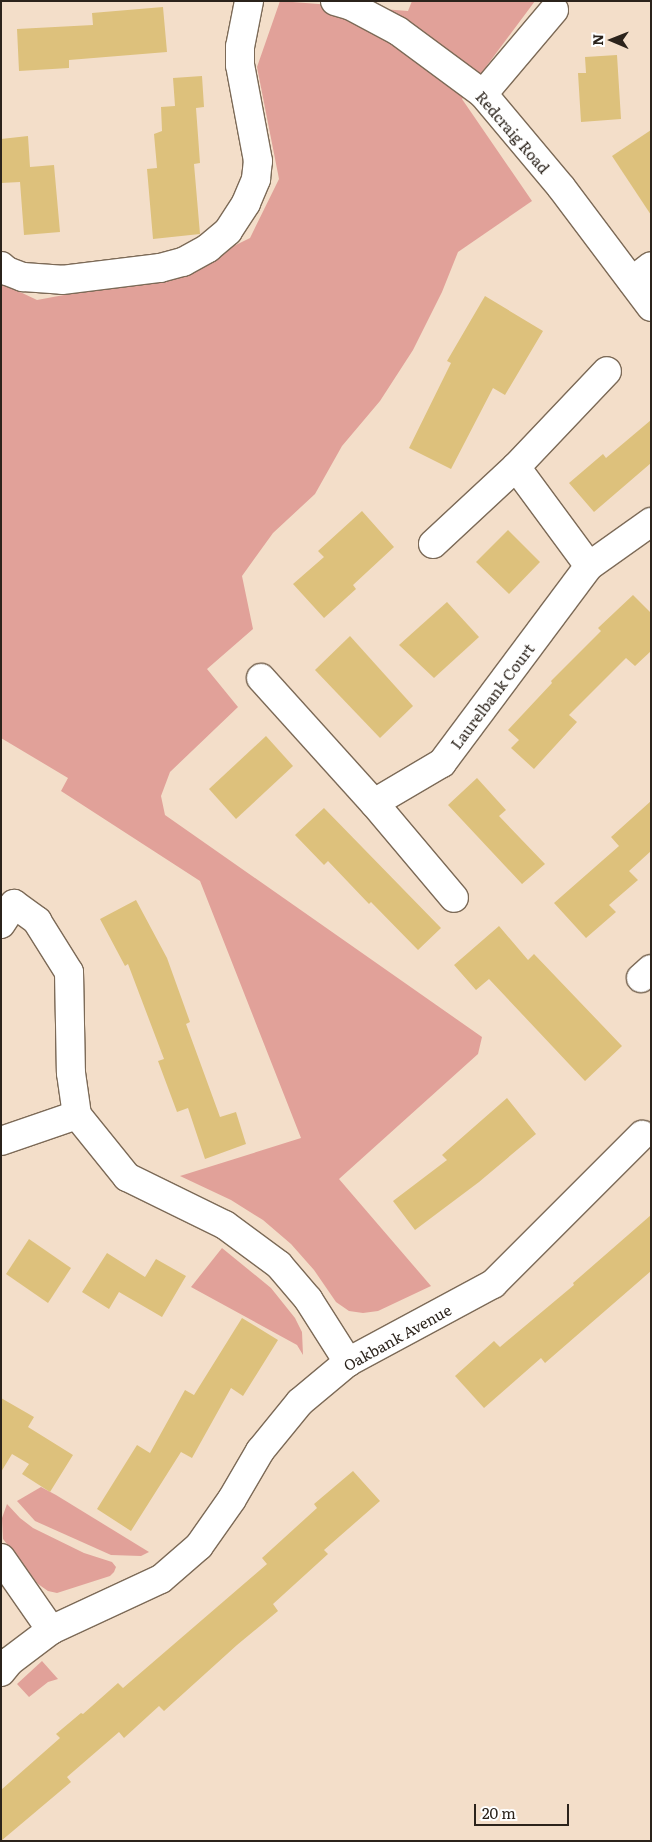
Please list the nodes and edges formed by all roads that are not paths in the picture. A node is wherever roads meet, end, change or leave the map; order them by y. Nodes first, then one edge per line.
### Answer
1 (249, 1) edge
2 (335, 1) edge
3 (554, 10) dead end
4 (483, 94) junction
5 (1, 266) edge
6 (641, 273) edge
7 (651, 307) edge
8 (607, 371) dead end
9 (516, 467) junction
10 (651, 522) edge
11 (433, 544) dead end
12 (590, 566) junction
13 (261, 678) dead end
14 (374, 803) junction
15 (454, 898) dead end
16 (1, 924) edge
17 (77, 1115) junction
18 (642, 1134) dead end
19 (1, 1141) edge
20 (348, 1362) junction
21 (1, 1558) edge
22 (51, 1630) junction
23 (1, 1672) edge

1 - 5 street
2 - 4 street, Redcraig Road
3 - 4 street
4 - 6 street, Redcraig Road
6 - 7 street, Redcraig Road
8 - 9 street
9 - 11 street
9 - 12 street
10 - 12 street, Laurelbank Court
12 - 14 street, Laurelbank Court
13 - 14 street
14 - 15 street
16 - 17 street
17 - 19 street
17 - 20 street
18 - 20 street, Oakbank Avenue
20 - 22 street, Oakbank Avenue
21 - 22 street
22 - 23 street, Oakbank Avenue

